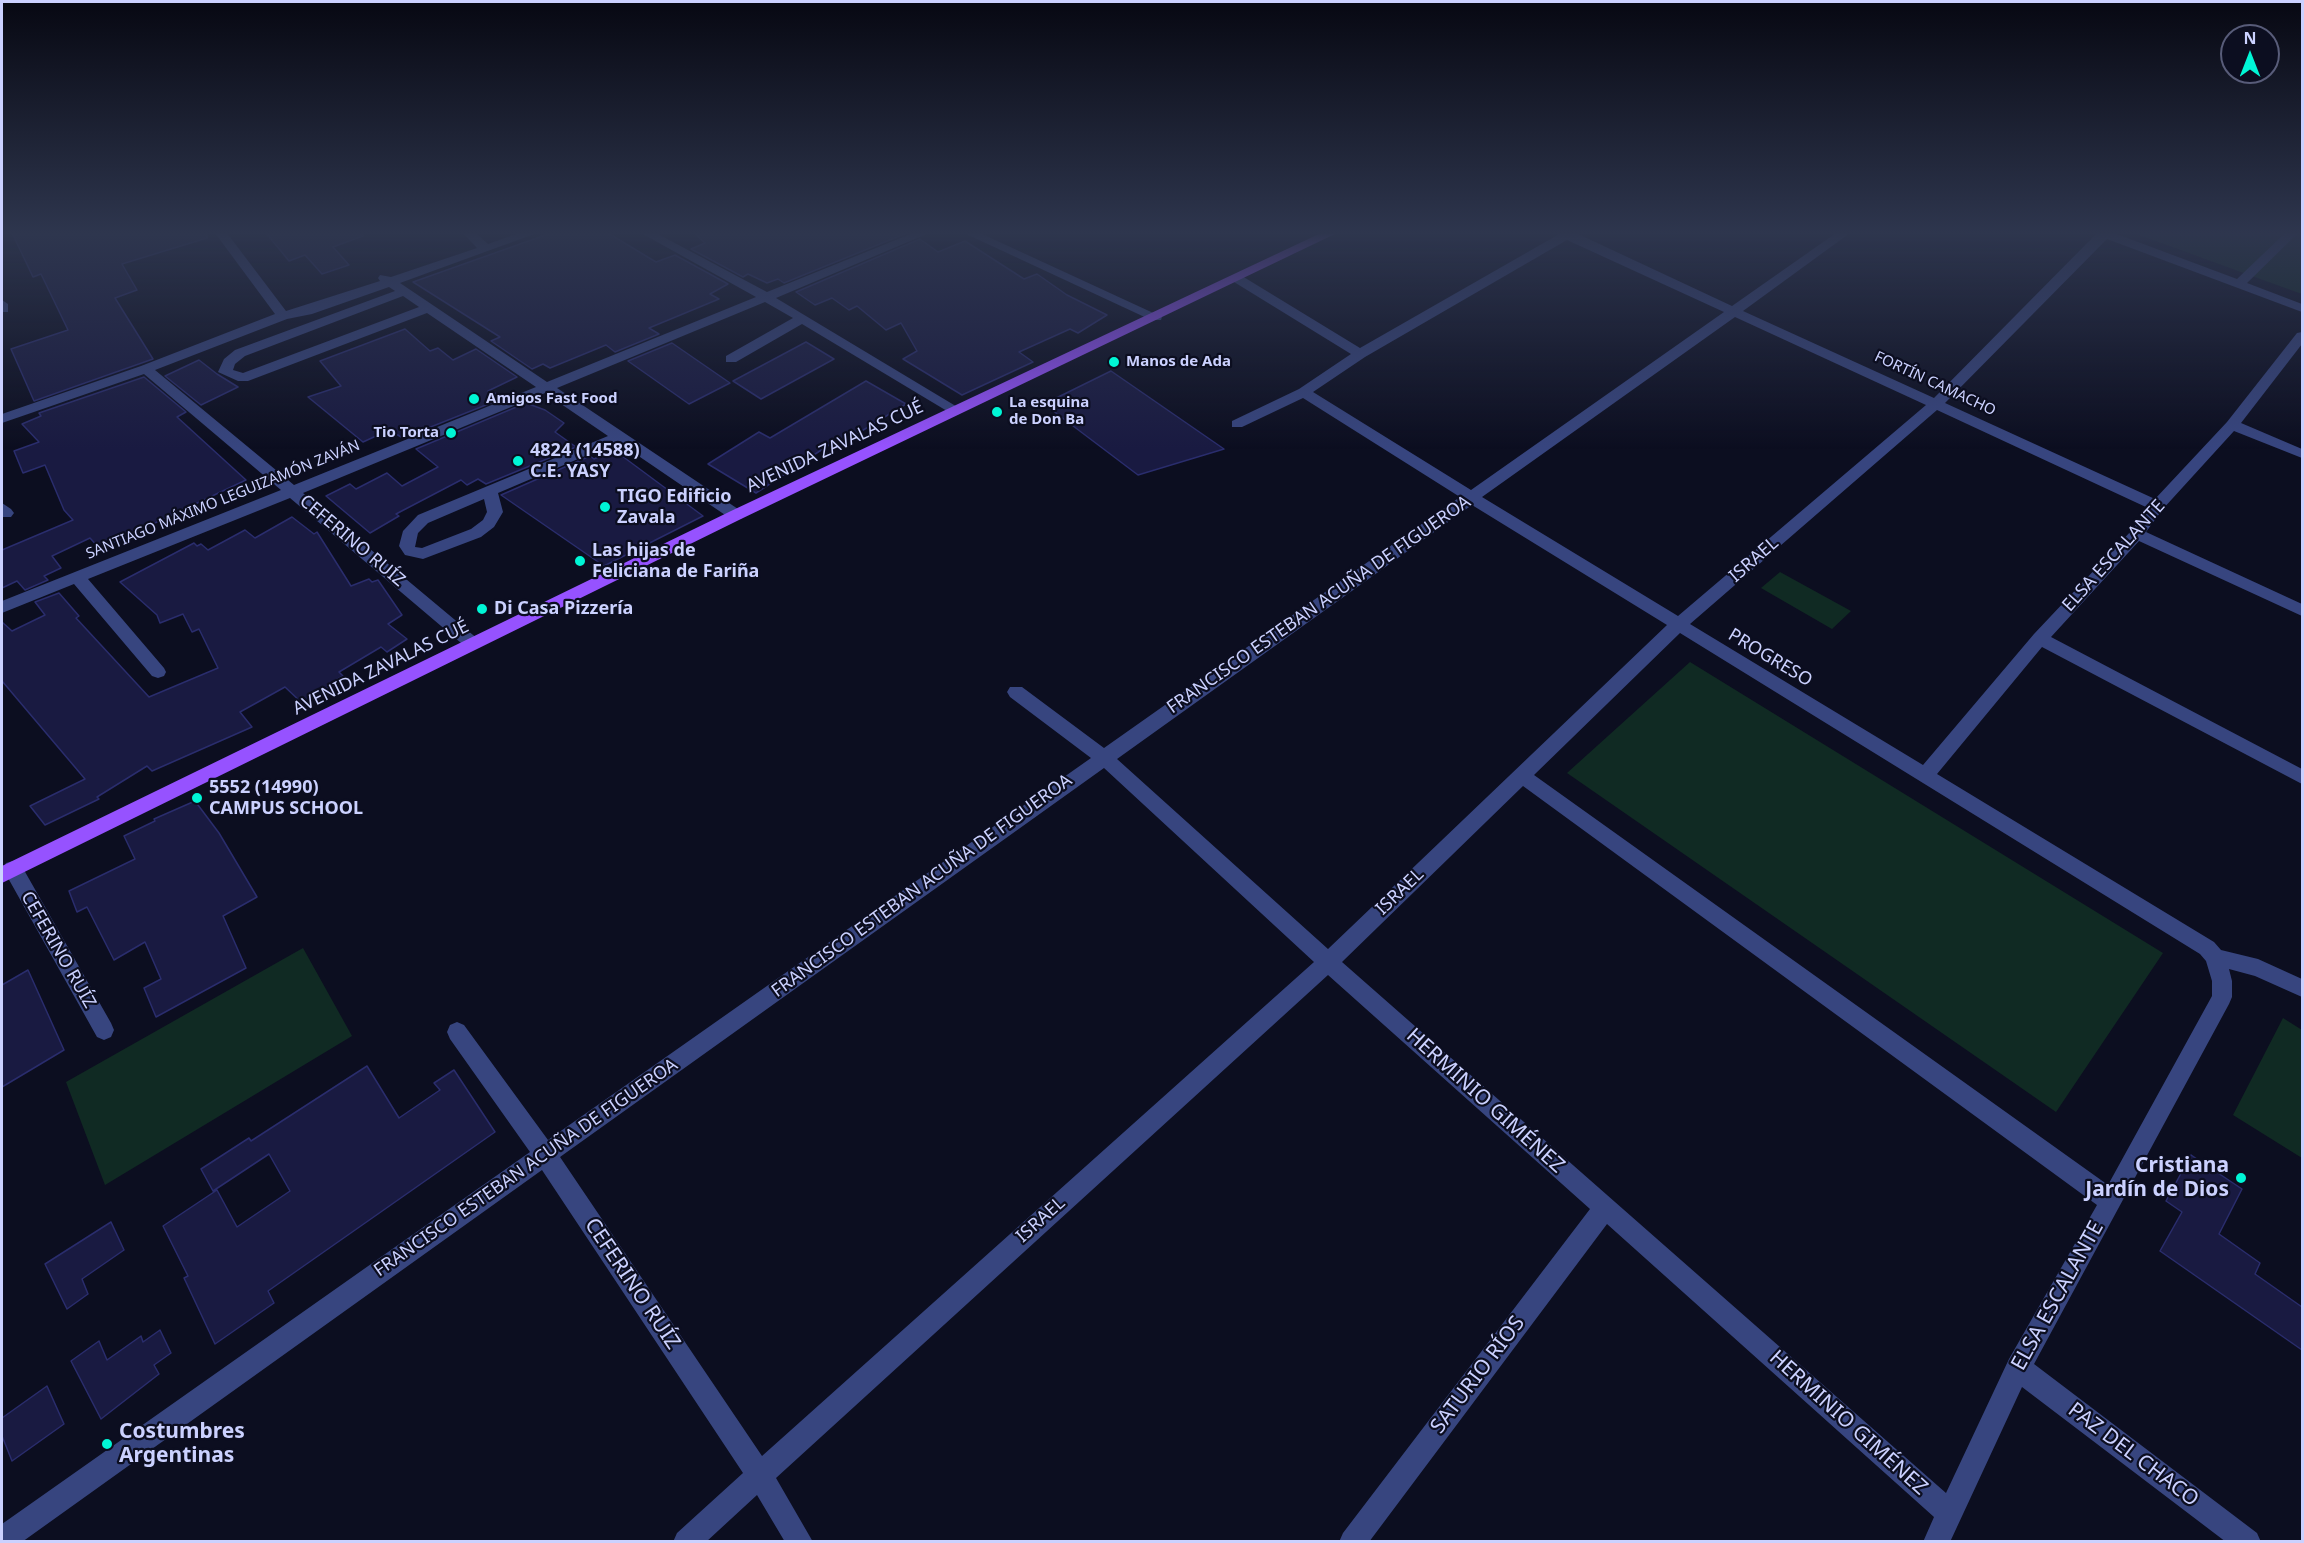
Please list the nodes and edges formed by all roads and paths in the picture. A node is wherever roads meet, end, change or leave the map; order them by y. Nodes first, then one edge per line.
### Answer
1 (279, 305) edge
2 (321, 305) edge
3 (368, 305) edge
4 (423, 305) edge
5 (744, 305) edge
6 (777, 305) edge
7 (1129, 305) edge
8 (1182, 305) edge
9 (1280, 305) edge
10 (1445, 305) edge
11 (1720, 305) edge
12 (1745, 305) edge
13 (2033, 305) edge
14 (428, 308) junction
15 (1735, 312) junction
16 (287, 315) junction
17 (1156, 317) junction
18 (801, 319) junction
19 (2302, 336) edge
20 (1360, 354) junction
21 (731, 359) dead end
22 (146, 369) junction
23 (547, 386) junction
24 (1304, 392) junction
25 (1937, 403) junction
26 (957, 411) junction
27 (2, 420) edge
28 (1237, 424) dead end
29 (2232, 425) junction
30 (620, 436) junction
31 (2302, 454) edge
32 (293, 491) junction
33 (490, 493) junction
34 (1472, 498) junction
35 (2157, 506) junction
36 (736, 515) junction
37 (2136, 534) junction
38 (76, 576) junction
39 (2, 607) edge
40 (2302, 610) edge
41 (1678, 625) junction
42 (2040, 638) junction
43 (473, 644) junction
44 (158, 672) dead end
45 (1016, 692) dead end
46 (1103, 757) junction
47 (1521, 775) junction
48 (1925, 776) junction
49 (2302, 777) edge
50 (7, 872) edge
51 (2215, 957) junction
52 (1328, 962) junction
53 (2302, 988) edge
54 (104, 1030) dead end
55 (457, 1032) dead end
56 (545, 1155) junction
57 (2110, 1201) junction
58 (1605, 1208) junction
59 (2018, 1368) junction
60 (758, 1473) junction
61 (1950, 1514) junction
62 (2, 1540) edge
63 (686, 1542) edge
64 (800, 1542) edge
65 (1352, 1542) edge
66 (1936, 1542) edge
67 (2248, 1542) edge

1 - 16 street
2 - 16 street
3 - 14 street
4 - 14 street
5 - 23 street, SANTIAGO MÁXIMO LEGUIZAMÓN ZAVÁN
6 - 18 street
7 - 17 street
8 - 17 main road, AVENIDA ZAVALAS CUÉ
9 - 20 street
10 - 20 street
11 - 15 street, FORTÍN CAMACHO
12 - 15 street, FRANCISCO ESTEBAN ACUÑA DE FIGUEROA
13 - 25 street, ISRAEL
14 - 23 street
15 - 25 street, FORTÍN CAMACHO
15 - 34 street, FRANCISCO ESTEBAN ACUÑA DE FIGUEROA
16 - 22 street
17 - 26 main road, AVENIDA ZAVALAS CUÉ
18 - 21 street
18 - 26 street
19 - 29 street, ELSA ESCALANTE
20 - 24 street
22 - 27 street
22 - 32 street, CEFERINO RUÍZ
23 - 30 street
23 - 32 street, SANTIAGO MÁXIMO LEGUIZAMÓN ZAVÁN
24 - 28 street
24 - 34 street, PROGRESO
25 - 35 street, FORTÍN CAMACHO
25 - 41 street, ISRAEL
26 - 36 main road, AVENIDA ZAVALAS CUÉ
29 - 31 street
29 - 35 street, ELSA ESCALANTE
30 - 33 street
30 - 36 street
32 - 38 street, SANTIAGO MÁXIMO LEGUIZAMÓN ZAVÁN
32 - 43 street, CEFERINO RUÍZ
33 - 33 street
34 - 41 street, PROGRESO
34 - 46 street, FRANCISCO ESTEBAN ACUÑA DE FIGUEROA
35 - 37 street, ELSA ESCALANTE
36 - 43 main road, AVENIDA ZAVALAS CUÉ
37 - 40 street
37 - 42 street, ELSA ESCALANTE
38 - 39 street, SANTIAGO MÁXIMO LEGUIZAMÓN ZAVÁN
38 - 44 street
41 - 47 street, ISRAEL
41 - 48 street, PROGRESO
42 - 48 street, ELSA ESCALANTE
42 - 49 street
43 - 50 main road, AVENIDA ZAVALAS CUÉ
45 - 46 street, HERMINIO GIMÉNEZ
46 - 52 street, HERMINIO GIMÉNEZ
46 - 56 street, FRANCISCO ESTEBAN ACUÑA DE FIGUEROA
47 - 52 street, ISRAEL
47 - 57 street
48 - 51 street, PROGRESO
50 - 54 street, CEFERINO RUÍZ
51 - 53 street
51 - 57 street, ELSA ESCALANTE
52 - 58 street, HERMINIO GIMÉNEZ
52 - 60 street, ISRAEL
55 - 56 street, CEFERINO RUÍZ
56 - 60 street, CEFERINO RUÍZ
56 - 62 street, FRANCISCO ESTEBAN ACUÑA DE FIGUEROA
57 - 59 street, ELSA ESCALANTE
58 - 61 street, HERMINIO GIMÉNEZ
58 - 65 street, SATURIO RÍOS
59 - 61 street, ELSA ESCALANTE
59 - 67 street, PAZ DEL CHACO
60 - 63 street, ISRAEL
60 - 64 street, CEFERINO RUÍZ
61 - 66 street, ELSA ESCALANTE

